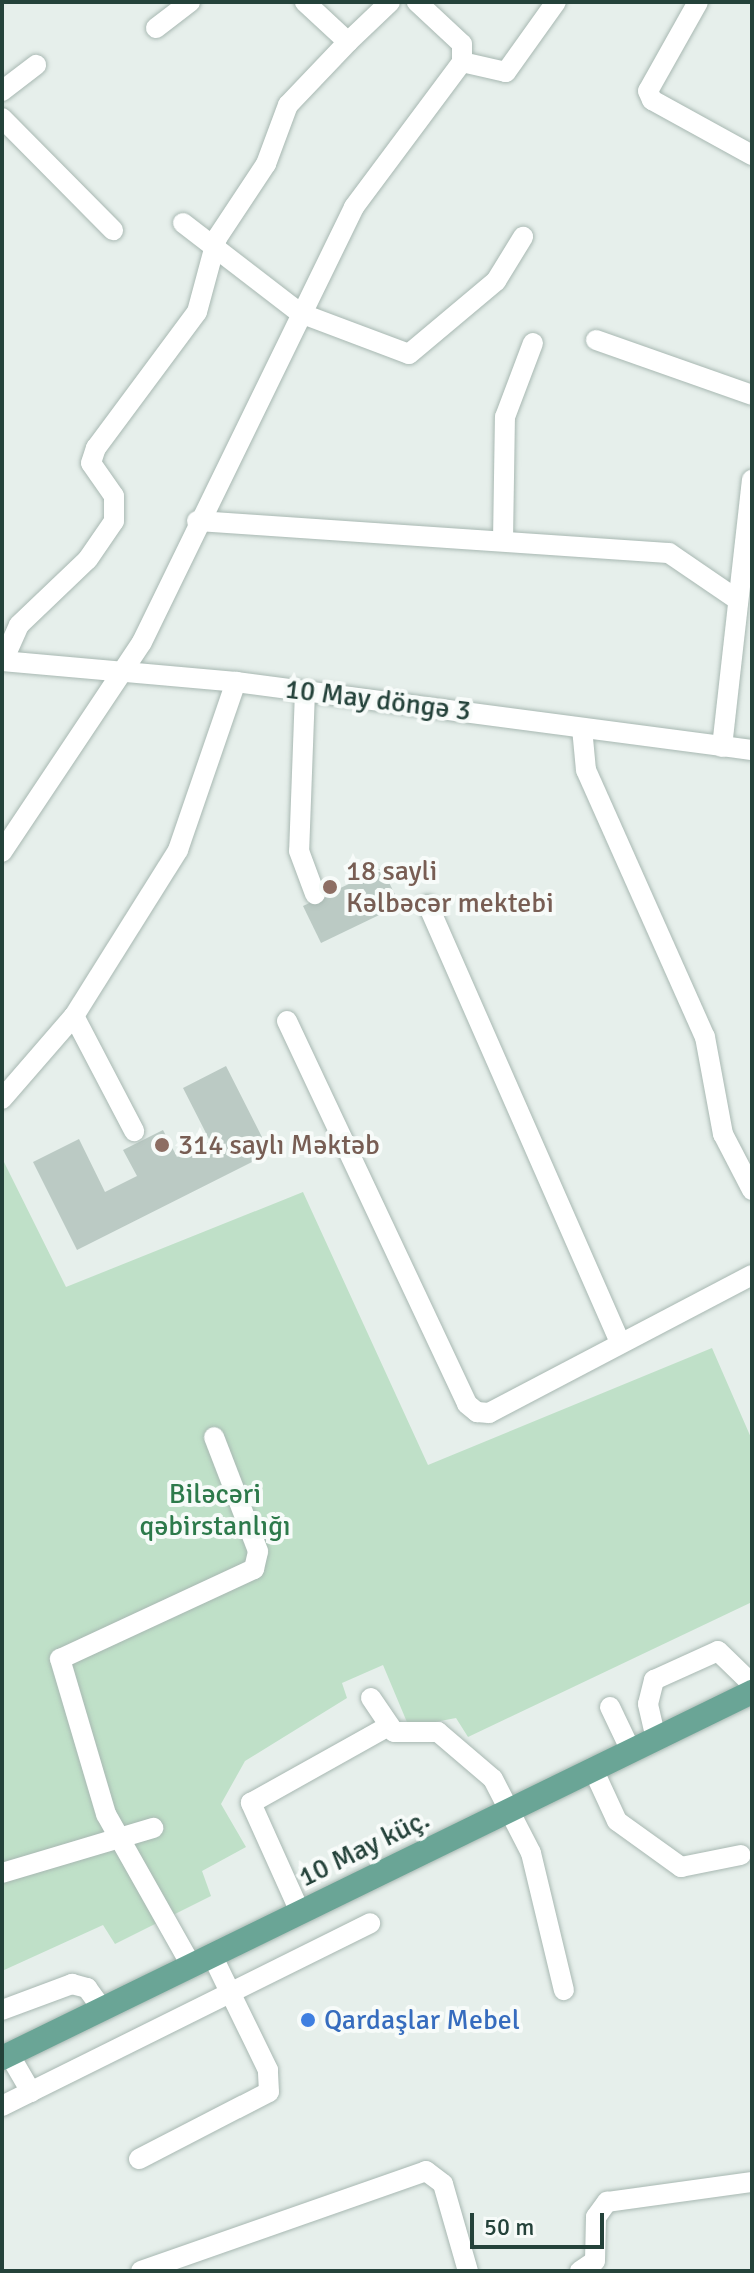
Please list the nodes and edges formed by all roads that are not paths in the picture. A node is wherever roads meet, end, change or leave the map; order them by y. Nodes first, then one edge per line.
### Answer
1 (190, 2) edge
2 (305, 2) edge
3 (390, 2) edge
4 (556, 2) edge
5 (698, 2) edge
6 (414, 3) edge
7 (156, 28) dead end
8 (348, 42) junction
9 (462, 62) junction
10 (36, 65) dead end
11 (2, 91) edge
12 (2, 118) edge
13 (752, 155) edge
14 (183, 223) dead end
15 (113, 230) dead end
16 (523, 237) dead end
17 (214, 251) junction
18 (300, 313) junction
19 (596, 340) dead end
20 (533, 343) dead end
21 (752, 395) edge
22 (752, 480) edge
23 (197, 521) junction
24 (503, 541) junction
25 (738, 600) junction
26 (3, 661) edge
27 (126, 670) junction
28 (236, 682) junction
29 (305, 691) junction
30 (582, 728) junction
31 (722, 747) junction
32 (752, 750) edge
33 (2, 852) edge
34 (315, 894) dead end
35 (428, 905) dead end
36 (74, 1016) junction
37 (287, 1021) dead end
38 (2, 1099) edge
39 (134, 1131) dead end
40 (752, 1190) edge
41 (752, 1275) edge
42 (620, 1342) junction
43 (214, 1437) dead end
44 (752, 1684) edge
45 (752, 1692) edge
46 (371, 1698) dead end
47 (610, 1707) dead end
48 (387, 1727) junction
49 (656, 1739) junction
50 (631, 1751) junction
51 (593, 1769) junction
52 (512, 1809) junction
53 (153, 1828) dead end
54 (123, 1841) junction
55 (741, 1855) dead end
56 (2, 1873) edge
57 (300, 1912) junction
58 (370, 1923) dead end
59 (202, 1960) junction
60 (564, 1990) dead end
61 (230, 1994) junction
62 (102, 2009) junction
63 (2, 2010) edge
64 (6, 2056) edge
65 (31, 2092) junction
66 (2, 2106) edge
67 (139, 2159) dead end
68 (752, 2182) edge
69 (141, 2271) edge
70 (468, 2271) edge
71 (580, 2271) edge

1 - 7 street
2 - 8 street
3 - 8 street
4 - 9 street
5 - 13 street
6 - 9 street
8 - 17 street
9 - 18 street
10 - 11 street
12 - 15 street
14 - 17 street
16 - 18 street
17 - 18 street
17 - 26 street
18 - 23 street
19 - 21 street
20 - 24 street
22 - 25 street
23 - 24 street
23 - 27 street
24 - 25 street
25 - 31 street
26 - 27 street, 10 May döngə 3
27 - 28 street, 10 May döngə 3
27 - 33 street
28 - 29 street, 10 May döngə 3
28 - 36 street
29 - 30 street, 10 May döngə 3
29 - 34 street
30 - 31 street, 10 May döngə 3
30 - 40 street
31 - 32 street, 10 May döngə 3
35 - 42 street
36 - 38 street
36 - 39 street
37 - 42 street
41 - 42 street
43 - 54 street
44 - 49 street
45 - 49 main road, 10 May küç.
46 - 48 street
47 - 50 street
48 - 52 street
48 - 57 street
49 - 50 main road, 10 May küç.
50 - 51 main road, 10 May küç.
51 - 52 main road, 10 May küç.
51 - 55 street
52 - 57 main road, 10 May küç.
52 - 60 street
53 - 54 street
54 - 56 street
54 - 59 street
57 - 59 main road, 10 May küç.
58 - 61 street
59 - 61 street
59 - 62 main road, 10 May küç.
61 - 65 street
61 - 67 street
62 - 63 street
62 - 64 main road, 10 May küç.
64 - 65 street
65 - 66 street
68 - 71 street
69 - 70 street

